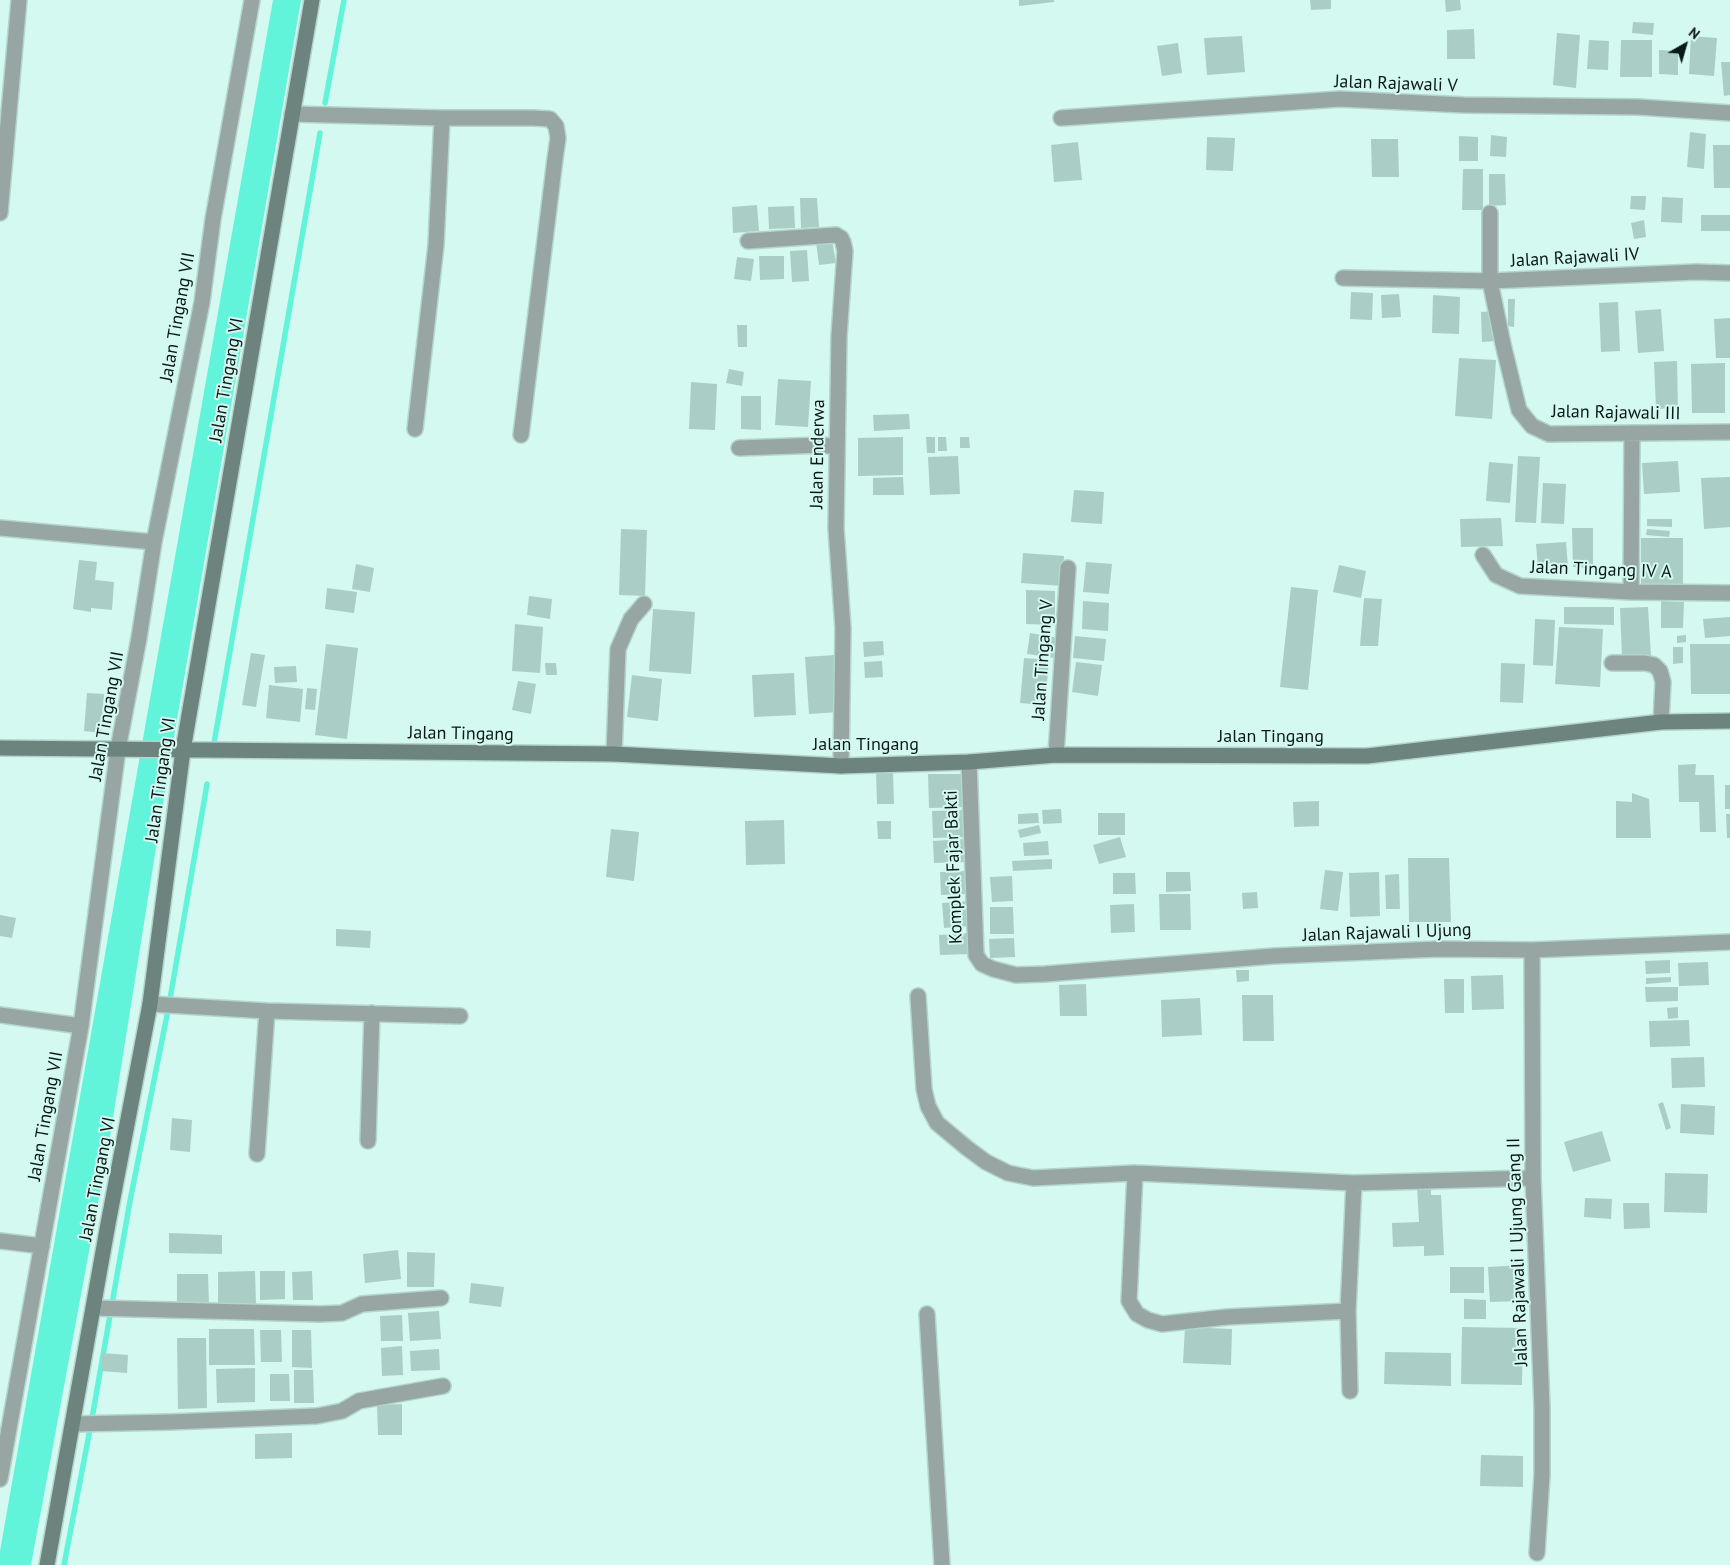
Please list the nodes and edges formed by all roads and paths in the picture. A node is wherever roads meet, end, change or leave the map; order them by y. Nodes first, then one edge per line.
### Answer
1 (19, 0) edge
2 (252, 0) edge
3 (312, 0) edge
4 (1730, 113) edge
5 (292, 114) junction
6 (442, 118) junction
7 (1061, 118) dead end
8 (0, 213) edge
9 (1490, 213) dead end
10 (748, 241) dead end
11 (1730, 273) edge
12 (1343, 278) dead end
13 (1490, 281) junction
14 (415, 429) dead end
15 (1730, 432) edge
16 (1632, 433) junction
17 (521, 436) dead end
18 (739, 448) dead end
19 (837, 448) junction
20 (0, 528) edge
21 (154, 542) junction
22 (1483, 555) dead end
23 (1068, 568) dead end
24 (1631, 592) junction
25 (1730, 593) edge
26 (644, 604) dead end
27 (1612, 663) dead end
28 (1730, 721) edge
29 (1661, 722) junction
30 (0, 748) edge
31 (118, 749) junction
32 (178, 750) junction
33 (614, 754) junction
34 (1056, 755) junction
35 (970, 762) junction
36 (841, 766) junction
37 (1730, 942) edge
38 (1532, 950) junction
39 (1045, 974) joint
40 (918, 996) dead end
41 (150, 1004) junction
42 (267, 1011) junction
43 (372, 1013) junction
44 (0, 1015) edge
45 (460, 1016) dead end
46 (81, 1026) junction
47 (368, 1141) dead end
48 (257, 1154) dead end
49 (1135, 1173) junction
50 (1533, 1178) junction
51 (1354, 1183) junction
52 (0, 1241) edge
53 (42, 1246) junction
54 (440, 1298) dead end
55 (94, 1308) junction
56 (1348, 1311) junction
57 (927, 1314) dead end
58 (443, 1386) dead end
59 (1350, 1391) dead end
60 (73, 1424) junction
61 (4, 1439) edge
62 (0, 1479) edge
63 (1537, 1553) dead end
64 (47, 1565) edge
65 (942, 1565) edge

1 - 8 street
2 - 21 street, Jalan Tingang VII
3 - 5 main road, Jalan Tingang VI
4 - 7 street, Jalan Rajawali V
5 - 6 street
5 - 32 main road, Jalan Tingang VI
6 - 14 street
6 - 17 street
9 - 13 street, Jalan Rajawali IV
10 - 19 street, Jalan Enderwa
11 - 13 street, Jalan Rajawali IV
12 - 13 street
13 - 16 street, Jalan Rajawali III
15 - 16 street, Jalan Rajawali III
16 - 24 street
18 - 19 street
19 - 36 street, Jalan Enderwa
20 - 21 street
21 - 31 street, Jalan Tingang VII
22 - 24 street, Jalan Tingang IV A
23 - 34 street, Jalan Tingang V
24 - 25 street, Jalan Tingang IV A
26 - 33 street
27 - 29 street
28 - 29 main road, Jalan Tingang
29 - 34 main road, Jalan Tingang
30 - 31 main road, Jalan Tingang
31 - 32 main road, Jalan Tingang
31 - 46 street, Jalan Tingang VII
32 - 33 main road, Jalan Tingang
32 - 41 main road, Jalan Tingang VI
33 - 36 main road, Jalan Tingang
34 - 35 main road, Jalan Tingang
35 - 36 main road, Jalan Tingang
35 - 39 street, Komplek Fajar Bakti
37 - 38 street, Jalan Rajawali I Ujung
38 - 39 street, Jalan Rajawali I Ujung
38 - 50 street, Jalan Rajawali I Ujung Gang II
40 - 49 street
41 - 42 street
41 - 55 main road, Jalan Tingang VI
42 - 43 street
42 - 48 street
43 - 45 street
43 - 47 street
44 - 46 street
46 - 53 street, Jalan Tingang VII
49 - 51 street
49 - 56 street
50 - 51 street
50 - 63 street, Jalan Rajawali I Ujung Gang II
51 - 56 street
52 - 53 street
53 - 61 street, Jalan Tingang VII
54 - 55 street
55 - 60 main road, Jalan Tingang VI
56 - 59 street
57 - 65 street
58 - 60 street
60 - 64 main road, Jalan Tingang VI
61 - 62 street, Jalan Tingang VII

